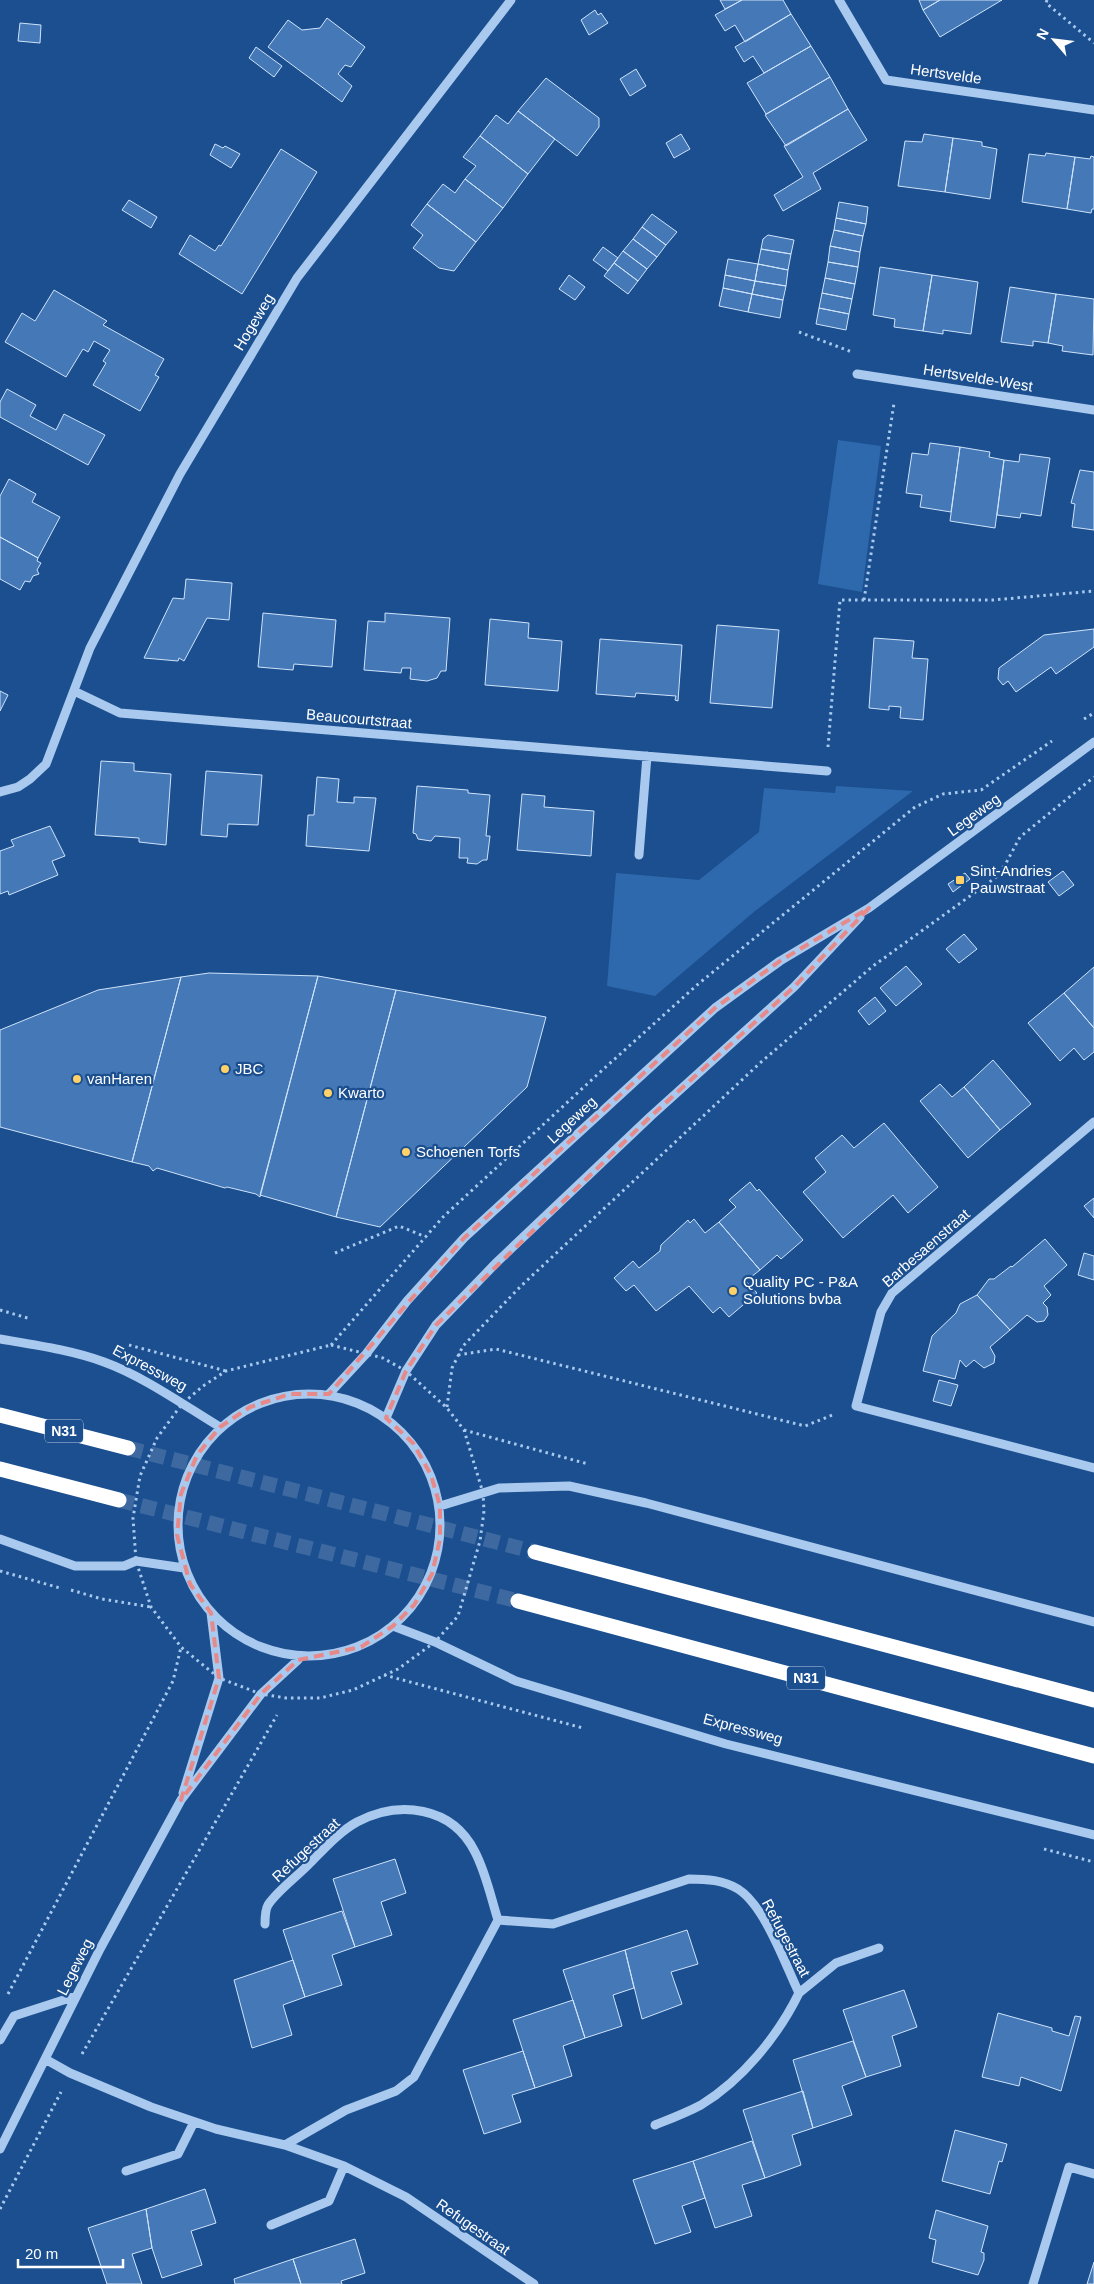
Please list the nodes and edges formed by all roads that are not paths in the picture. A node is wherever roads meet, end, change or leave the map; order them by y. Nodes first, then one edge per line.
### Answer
1 (511, 0) edge
2 (840, 0) edge
3 (1094, 110) edge
4 (857, 374) road end
5 (1094, 410) edge
6 (74, 691) junction
7 (1094, 742) edge
8 (646, 756) junction
9 (827, 770) road end
10 (0, 792) edge
11 (639, 855) dead end
12 (869, 908) junction
13 (1094, 1122) edge
14 (0, 1339) edge
15 (329, 1394) junction
16 (0, 1415) edge
17 (386, 1418) junction
18 (220, 1427) junction
19 (128, 1448) tunnel mouth
20 (0, 1468) edge
21 (1094, 1468) edge
22 (120, 1500) tunnel mouth
23 (440, 1506) junction
24 (0, 1539) edge
25 (535, 1552) tunnel mouth
26 (184, 1568) junction
27 (518, 1600) tunnel mouth
28 (211, 1613) junction
29 (1094, 1622) edge
30 (394, 1626) junction
31 (298, 1660) junction
32 (1094, 1700) edge
33 (1094, 1756) edge
34 (181, 1800) junction
35 (1094, 1835) edge
36 (498, 1920) junction
37 (264, 1924) dead end
38 (879, 1948) dead end
39 (799, 1993) junction
40 (76, 1996) junction
41 (0, 2040) edge
42 (45, 2059) junction
43 (194, 2122) junction
44 (654, 2125) dead end
45 (285, 2145) junction
46 (0, 2149) edge
47 (344, 2166) junction
48 (126, 2171) dead end
49 (1094, 2174) edge
50 (271, 2225) dead end
51 (520, 2281) edge
52 (534, 2284) edge
53 (1033, 2284) edge

1 - 6 street, Hogeweg
2 - 3 street, Hertsvelde
4 - 5 street, Hertsvelde-West
6 - 8 street, Beaucourtstraat
6 - 10 street, Hogeweg
7 - 12 street, Legeweg
8 - 9 street, Beaucourtstraat
8 - 11 street
12 - 15 street, Legeweg
12 - 17 street, Legeweg
13 - 21 street, Barbesaenstraat
14 - 18 street, Expressweg
15 - 17 street
15 - 18 street
16 - 19 highway, N31
17 - 23 street
18 - 26 street
20 - 22 highway
23 - 29 street
23 - 30 street
24 - 26 street
25 - 32 highway
26 - 28 street
27 - 33 highway, N31
28 - 31 street
28 - 34 street, Legeweg
30 - 31 street
30 - 35 street, Expressweg
31 - 34 street, Legeweg
34 - 40 street, Legeweg
36 - 37 street, Refugestraat
36 - 39 street, Refugestraat
36 - 45 street
38 - 39 street
39 - 44 street, Refugestraat
40 - 41 street
40 - 42 street, Legeweg
42 - 43 street, Refugestraat
42 - 46 street, Legeweg
43 - 45 street, Refugestraat
43 - 48 street
45 - 47 street, Refugestraat
47 - 50 street
47 - 51 street, Refugestraat
49 - 53 street
51 - 52 street, Refugestraat

